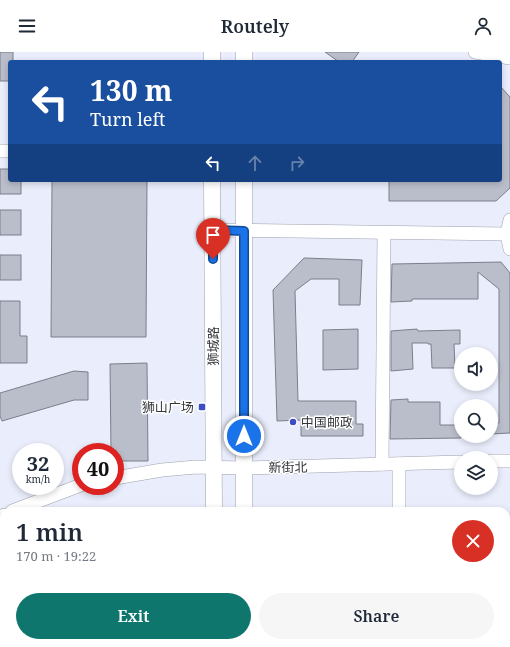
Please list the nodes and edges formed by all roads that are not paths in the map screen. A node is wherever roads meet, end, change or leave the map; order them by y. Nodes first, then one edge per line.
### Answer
1 (475, 52) edge
2 (510, 58) edge
3 (212, 182) edge
4 (244, 182) edge
5 (510, 220) edge
6 (213, 230) junction
7 (244, 231) junction
8 (384, 233) junction
9 (507, 234) junction
10 (510, 249) edge
11 (498, 461) edge
12 (510, 461) edge
13 (454, 462) edge
14 (382, 464) junction
15 (399, 464) junction
16 (214, 468) junction
17 (244, 468) junction
18 (124, 476) edge
19 (72, 488) edge
20 (23, 507) edge
21 (214, 507) edge
22 (244, 507) edge
23 (398, 507) edge

1 - 2 street
3 - 6 street, 狮城路
4 - 7 street
5 - 9 street
6 - 7 street
6 - 16 street, 狮城路
7 - 8 street
7 - 17 street
8 - 9 street
8 - 14 street
9 - 10 street
11 - 12 street
13 - 15 street, 新街北
14 - 15 street, 新街北
14 - 17 street, 新街北
15 - 23 street
16 - 17 street, 新街北
16 - 18 street, 新街北
16 - 21 street, 狮城路
17 - 22 street
19 - 20 street

